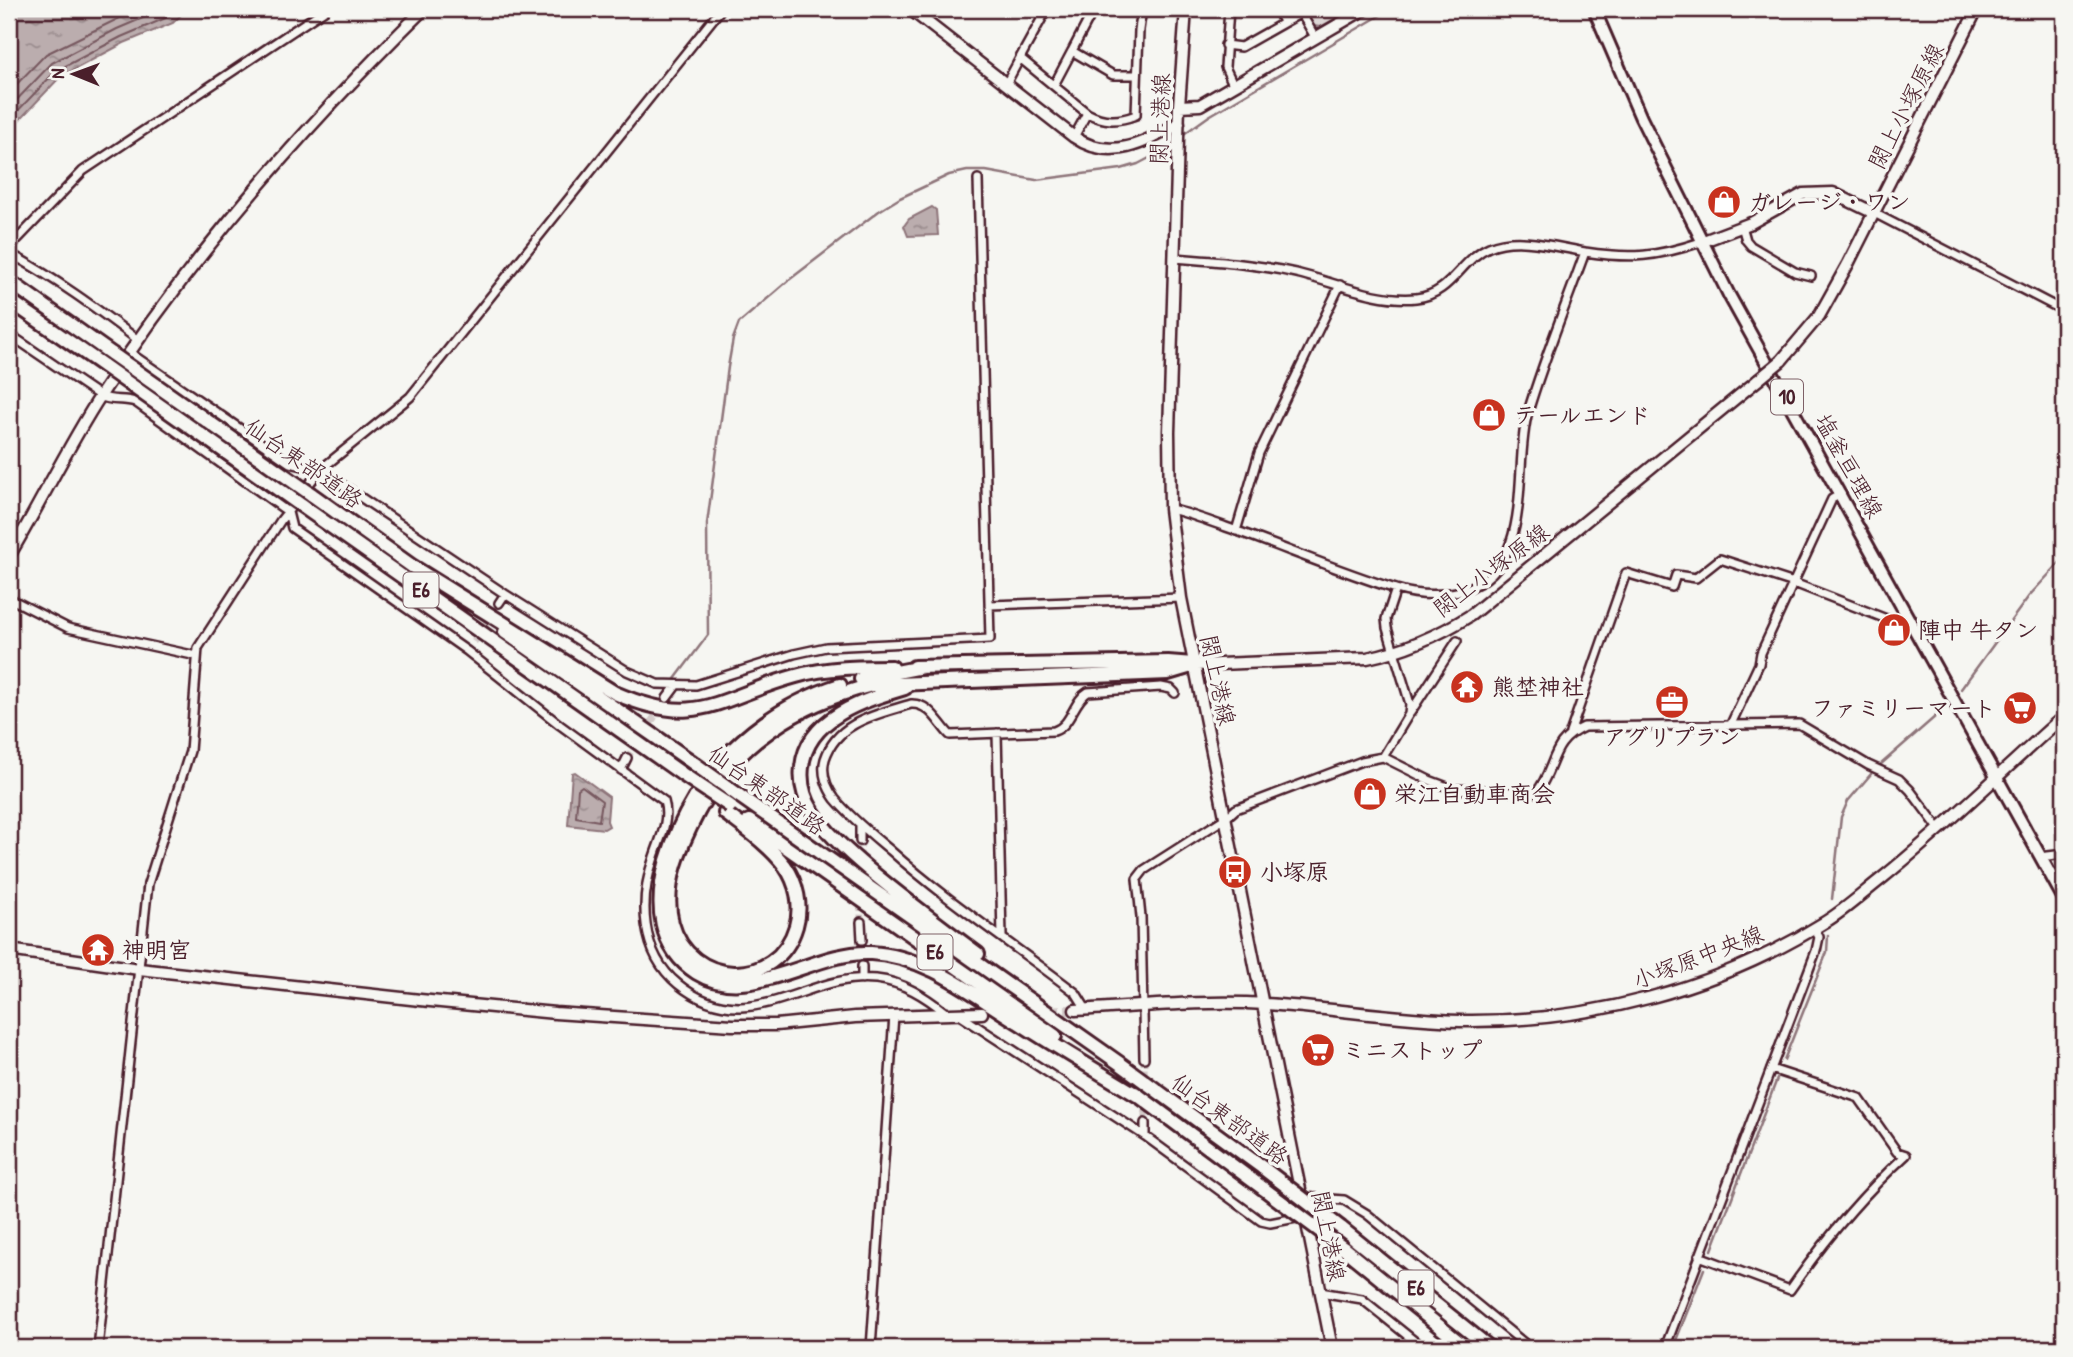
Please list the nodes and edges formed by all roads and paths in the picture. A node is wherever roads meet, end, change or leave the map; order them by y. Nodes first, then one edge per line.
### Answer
1 (326, 9) edge
2 (408, 9) edge
3 (424, 9) edge
4 (721, 9) edge
5 (910, 9) edge
6 (1047, 9) edge
7 (1094, 9) edge
8 (1142, 9) edge
9 (1186, 9) edge
10 (1229, 9) edge
11 (1277, 9) edge
12 (1364, 9) edge
13 (1594, 9) edge
14 (1977, 9) edge
15 (416, 17) junction
16 (1283, 22) junction
17 (1315, 37) junction
18 (1225, 45) junction
19 (1072, 51) junction
20 (1020, 58) junction
21 (1137, 75) junction
22 (1006, 84) junction
23 (1233, 84) junction
24 (1054, 85) junction
25 (1179, 106) junction
26 (1087, 113) junction
27 (1178, 132) junction
28 (1074, 137) junction
29 (978, 178) dead end
30 (1874, 213) junction
31 (1742, 226) junction
32 (1701, 242) junction
33 (9, 250) edge
34 (1585, 252) junction
35 (1174, 258) junction
36 (1811, 276) dead end
37 (9, 281) edge
38 (1340, 285) junction
39 (9, 300) edge
40 (2064, 311) edge
41 (9, 334) edge
42 (138, 340) junction
43 (130, 353) junction
44 (100, 396) junction
45 (320, 470) junction
46 (1841, 494) junction
47 (1170, 509) junction
48 (288, 512) junction
49 (1236, 531) junction
50 (9, 556) edge
51 (410, 565) junction
52 (1794, 583) junction
53 (1395, 589) junction
54 (505, 594) junction
55 (9, 598) edge
56 (1181, 598) junction
57 (499, 603) tunnel mouth
58 (989, 605) junction
59 (1909, 620) junction
60 (1457, 641) dead end
61 (474, 642) tunnel mouth
62 (467, 651) junction
63 (1394, 652) junction
64 (197, 656) junction
65 (1195, 665) junction
66 (922, 667) junction
67 (923, 683) junction
68 (676, 686) junction
69 (1175, 694) dead end
70 (667, 698) tunnel mouth
71 (1409, 714) junction
72 (2064, 716) edge
73 (1731, 724) junction
74 (997, 733) junction
75 (1570, 733) junction
76 (1384, 757) junction
77 (627, 758) tunnel mouth
78 (621, 770) junction
79 (1996, 778) junction
80 (727, 810) junction
81 (1227, 817) junction
82 (860, 825) junction
83 (1940, 830) junction
84 (860, 841) tunnel mouth
85 (2064, 854) edge
86 (2040, 857) junction
87 (2064, 899) edge
88 (861, 922) tunnel mouth
89 (1814, 928) junction
90 (1002, 936) junction
91 (862, 940) dead end
92 (9, 950) edge
93 (862, 965) dead end
94 (139, 969) junction
95 (862, 979) junction
96 (1264, 1004) junction
97 (1144, 1007) junction
98 (1080, 1009) joint
99 (951, 1013) junction
100 (982, 1013) dead end
101 (894, 1015) junction
102 (1144, 1058) tunnel mouth
103 (1122, 1065) junction
104 (1771, 1069) junction
105 (1140, 1097) junction
106 (1145, 1123) tunnel mouth
107 (1145, 1136) junction
108 (1301, 1196) junction
109 (1305, 1216) junction
110 (1699, 1256) junction
111 (1320, 1292) junction
112 (99, 1348) edge
113 (871, 1348) edge
114 (1332, 1348) edge
115 (1423, 1348) edge
116 (1466, 1348) edge
117 (1490, 1348) edge
118 (1530, 1348) edge
119 (1665, 1348) edge

1 - 33 street
2 - 15 street
3 - 15 street
4 - 45 street
5 - 22 street
6 - 20 street
7 - 19 street
8 - 21 street
9 - 25 street, 閖上港線
10 - 18 street
11 - 16 street
12 - 17 street
13 - 32 main road, 塩釜亘理線 / 10
14 - 30 street, 閖上小塚原線
15 - 42 street
16 - 17 street
16 - 18 street
17 - 23 street
18 - 23 street
19 - 21 street
19 - 24 street
20 - 22 street
20 - 24 street
21 - 26 street
22 - 28 street
23 - 25 street
24 - 26 street
25 - 27 street, 閖上港線
26 - 28 street
27 - 28 street
27 - 35 street, 閖上港線
29 - 58 street
30 - 31 street
30 - 40 street
30 - 63 street, 閖上小塚原線, bridge
31 - 32 street
31 - 36 street
32 - 34 street
32 - 46 main road, 塩釜亘理線 / 10
33 - 42 street
34 - 38 street
34 - 53 street
35 - 38 street
35 - 47 street, 閖上港線
37 - 51 highway, 仙台東部道路 / E6, bridge
38 - 49 street
39 - 80 highway, 仙台東部道路 / E6, bridge
41 - 44 street
42 - 43 street
43 - 44 street
43 - 45 street
44 - 48 street
44 - 50 street
45 - 48 street
45 - 54 street
46 - 52 street
46 - 59 main road, 塩釜亘理線 / 10
47 - 49 street
47 - 56 street, 閖上港線
48 - 62 street
48 - 64 street
49 - 53 street
51 - 66 highway
51 - 103 highway, 仙台東部道路 / E6, bridge
52 - 59 street
52 - 73 street
52 - 75 street
53 - 63 street
54 - 57 street
54 - 68 street
55 - 64 street
56 - 58 street
56 - 65 street, 閖上港線
58 - 68 street
59 - 79 main road, 塩釜亘理線 / 10
60 - 71 street
61 - 62 street
62 - 78 street
63 - 65 street, 閖上小塚原線
63 - 71 street
64 - 94 street
65 - 66 highway
65 - 67 highway
65 - 81 street, 閖上港線
66 - 105 highway
67 - 80 highway
67 - 103 highway
68 - 70 street
69 - 74 street
71 - 76 street
72 - 79 street, 小塚原中央線
73 - 75 street
73 - 83 street
74 - 82 street
74 - 90 street
75 - 76 street
76 - 81 street
77 - 78 street
78 - 95 street
79 - 83 street, 小塚原中央線
79 - 86 main road, 塩釜亘理線 / 10
80 - 105 highway, 仙台東部道路 / E6
81 - 96 street, 閖上港線
81 - 97 street
82 - 84 street
82 - 90 street
83 - 89 street, 小塚原中央線
85 - 86 street
86 - 87 main road, 塩釜亘理線 / 10
88 - 91 street
89 - 96 street, 小塚原中央線
89 - 104 street
90 - 98 street
92 - 94 street
93 - 95 street
94 - 101 street
94 - 112 street
95 - 99 street
96 - 97 street, 小塚原中央線
96 - 108 street, 閖上港線
97 - 98 street, 小塚原中央線
97 - 102 street
99 - 100 street
99 - 101 street
99 - 107 street
101 - 113 street
103 - 117 highway, 仙台東部道路 / E6, bridge
104 - 110 street
104 - 110 street
105 - 116 highway, 仙台東部道路 / E6, bridge
106 - 107 street
107 - 109 street
108 - 109 street, 閖上港線
108 - 118 street
109 - 111 street, 閖上港線
110 - 119 street
111 - 114 street, 閖上港線
111 - 115 street

